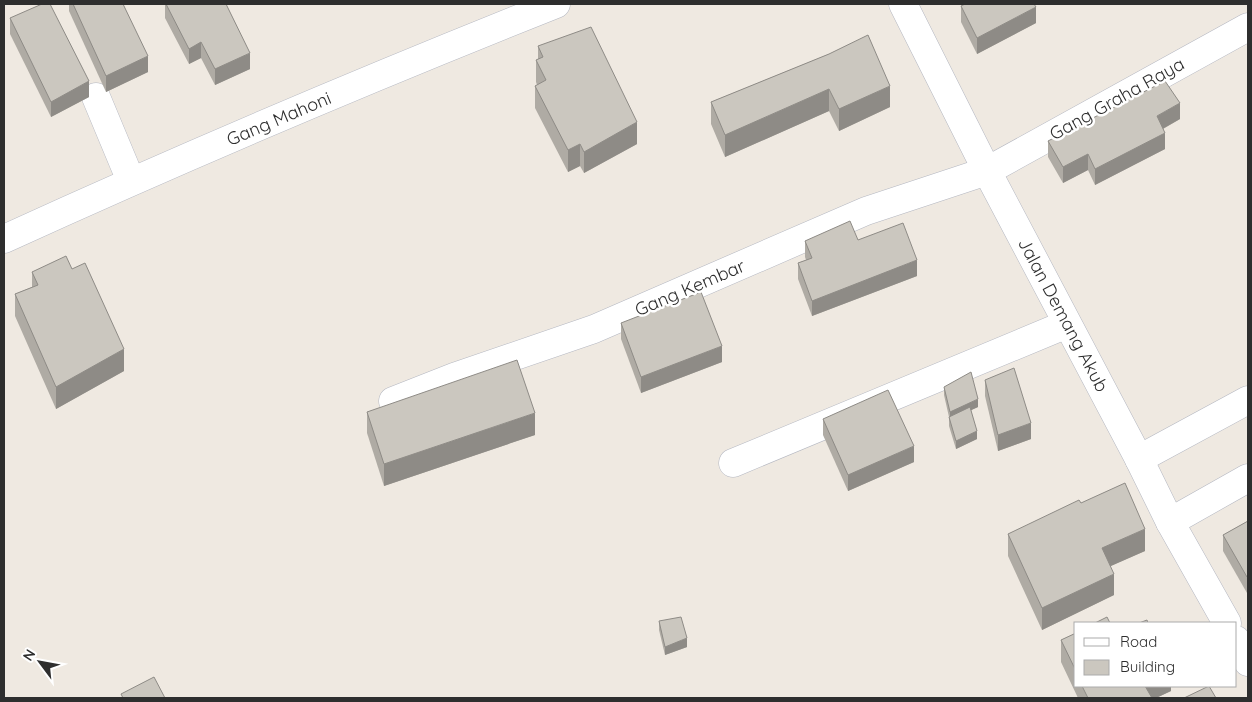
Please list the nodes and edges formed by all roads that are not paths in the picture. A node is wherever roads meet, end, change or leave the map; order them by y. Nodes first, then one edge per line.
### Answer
1 (556, 4) edge
2 (903, 4) edge
3 (1248, 27) edge
4 (96, 97) dead end
5 (987, 171) junction
6 (131, 182) junction
7 (4, 239) edge
8 (1067, 324) junction
9 (1248, 400) edge
10 (393, 402) edge
11 (1139, 459) junction
12 (733, 463) dead end
13 (1248, 478) edge
14 (1170, 522) junction
15 (1226, 622) edge
16 (1237, 642) edge
17 (1248, 662) edge

1 - 6 street, Gang Mahoni
2 - 5 street, Jalan Demang Akub
3 - 5 street, Gang Graha Raya
4 - 6 street
5 - 8 street, Jalan Demang Akub
5 - 10 street, Gang Kembar
6 - 7 street, Gang Mahoni
8 - 11 street, Jalan Demang Akub
8 - 12 street
9 - 11 street
11 - 14 street, Jalan Demang Akub
13 - 14 street
14 - 15 street, Jalan Demang Akub
16 - 17 street

